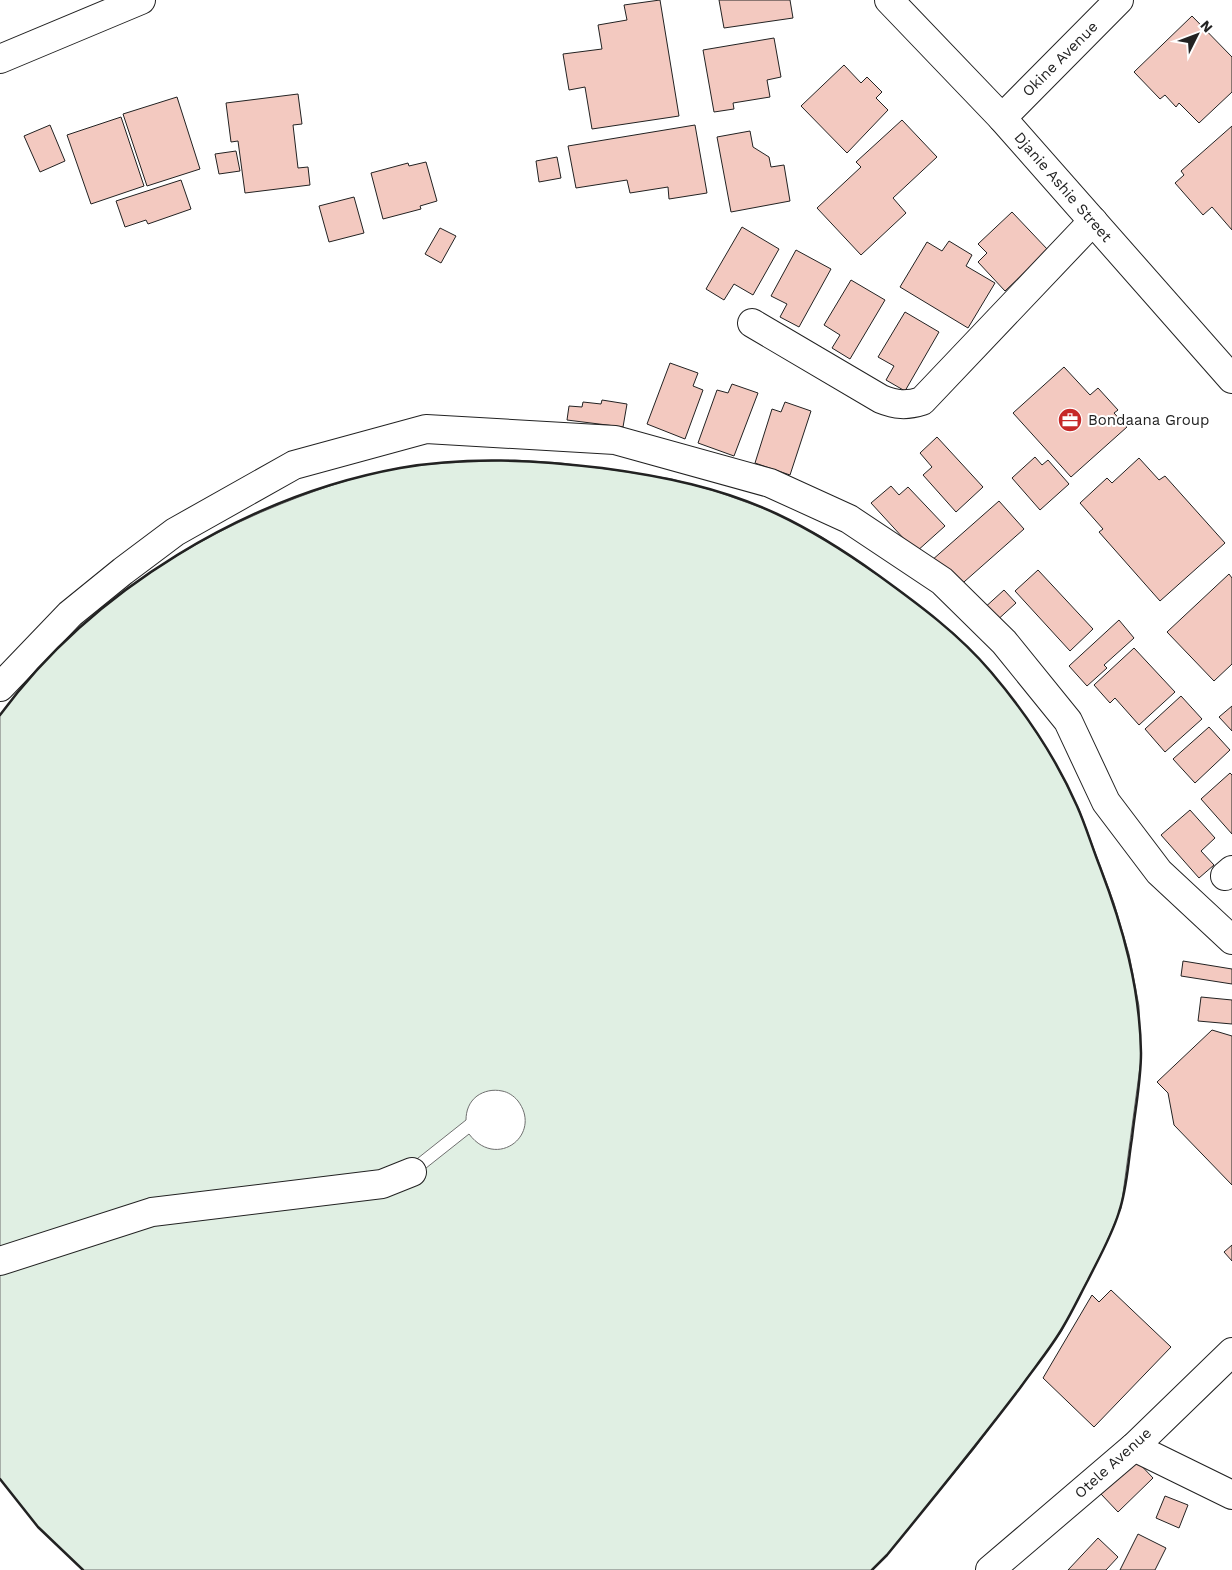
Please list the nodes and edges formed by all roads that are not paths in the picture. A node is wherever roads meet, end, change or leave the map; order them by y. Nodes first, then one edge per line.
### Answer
1 (141, 0) edge
2 (889, 0) edge
3 (1119, 0) edge
4 (0, 59) edge
5 (1002, 118) junction
6 (1093, 221) junction
7 (752, 323) dead end
8 (1232, 379) edge
9 (0, 687) edge
10 (1232, 940) edge
11 (412, 1172) dead end
12 (0, 1261) edge
13 (1232, 1352) edge
14 (1134, 1447) junction
15 (1232, 1494) edge
16 (990, 1570) edge

1 - 4 street
2 - 5 street, Djanie Ashie Street
3 - 5 street, Okine Avenue
5 - 6 street, Djanie Ashie Street
6 - 7 street
6 - 8 street, Djanie Ashie Street
9 - 10 street
11 - 12 street
13 - 14 street, Otele Avenue
14 - 15 street
14 - 16 street, Otele Avenue

